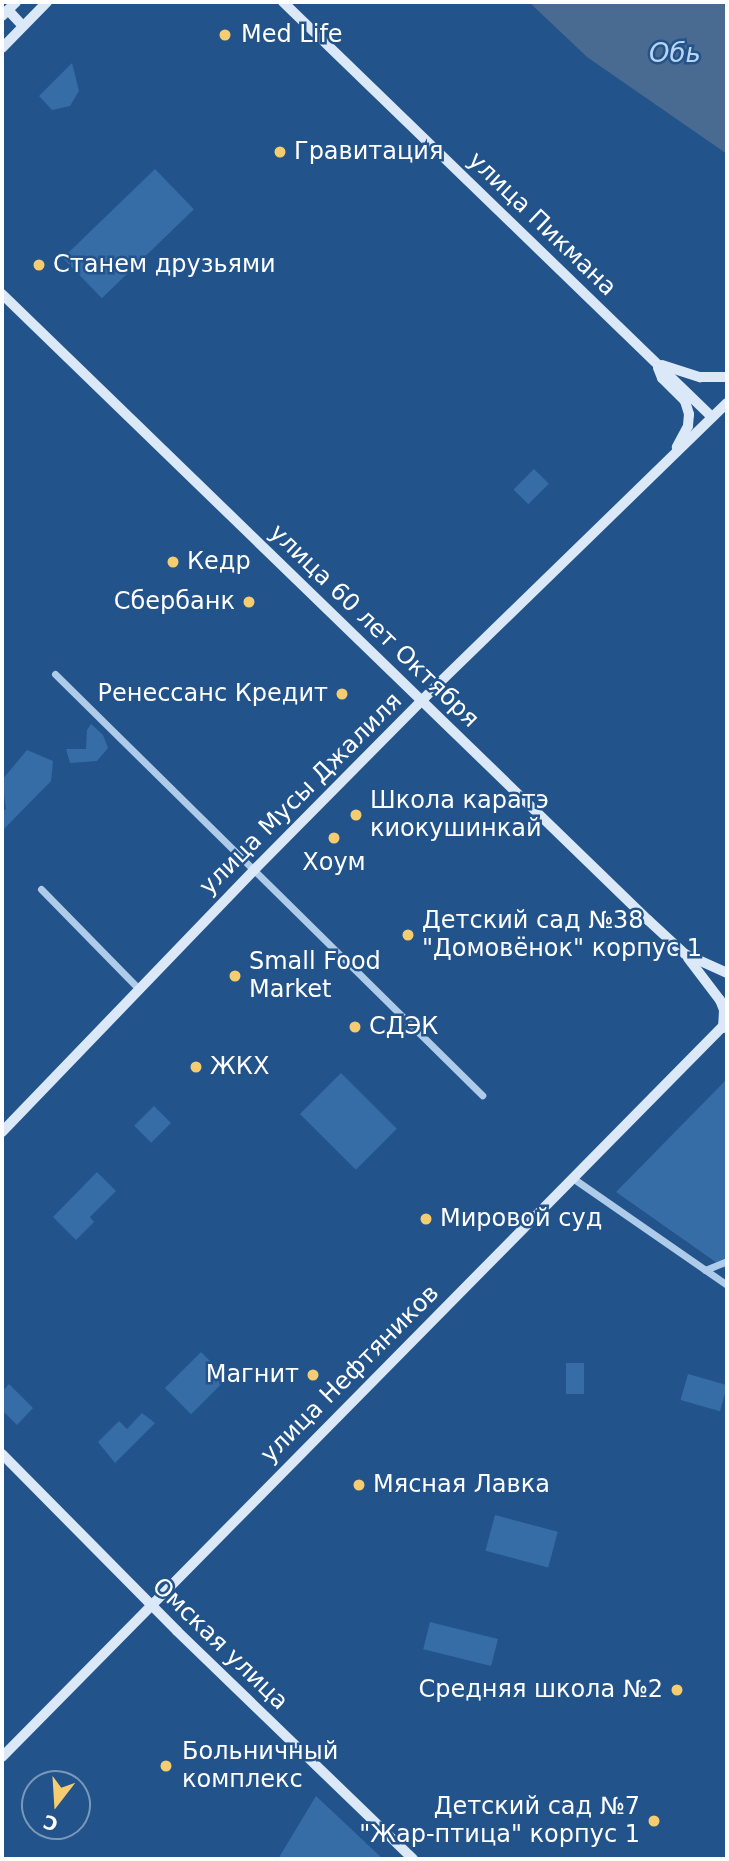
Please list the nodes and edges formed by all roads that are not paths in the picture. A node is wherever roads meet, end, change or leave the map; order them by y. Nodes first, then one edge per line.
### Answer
1 (47, 2) edge
2 (283, 2) edge
3 (9, 10) edge
4 (23, 26) junction
5 (2, 48) edge
6 (2, 294) edge
7 (656, 362) junction
8 (727, 377) edge
9 (727, 403) edge
10 (712, 417) junction
11 (665, 465) junction
12 (55, 674) dead end
13 (422, 701) junction
14 (254, 870) junction
15 (41, 889) dead end
16 (685, 954) junction
17 (727, 973) edge
18 (140, 990) junction
19 (725, 1026) edge
20 (482, 1095) dead end
21 (2, 1132) edge
22 (574, 1179) junction
23 (727, 1261) edge
24 (705, 1270) junction
25 (727, 1285) edge
26 (2, 1454) edge
27 (150, 1605) junction
28 (2, 1757) edge
29 (413, 1859) edge

1 - 4 main road
2 - 7 main road, улица Пикмана
3 - 4 main road
4 - 5 main road
6 - 13 main road, улица 60 лет Октября
7 - 8 main road
7 - 10 main road, улица Пикмана
7 - 11 main road
9 - 10 main road, улица Мусы Джалиля
10 - 11 main road, улица Мусы Джалиля
11 - 13 main road, улица Мусы Джалиля
12 - 14 street
13 - 14 main road, улица Мусы Джалиля
13 - 16 main road, улица 60 лет Октября
14 - 18 main road, улица Мусы Джалиля
14 - 20 street
15 - 18 street
16 - 17 main road, улица 60 лет Октября
16 - 19 main road
18 - 21 main road, улица Мусы Джалиля
19 - 22 main road, улица Нефтяников
22 - 24 street
22 - 27 main road, улица Нефтяников
23 - 24 street
24 - 25 street
26 - 27 main road, Омская улица
27 - 28 main road, улица Нефтяников
27 - 29 main road, Омская улица

